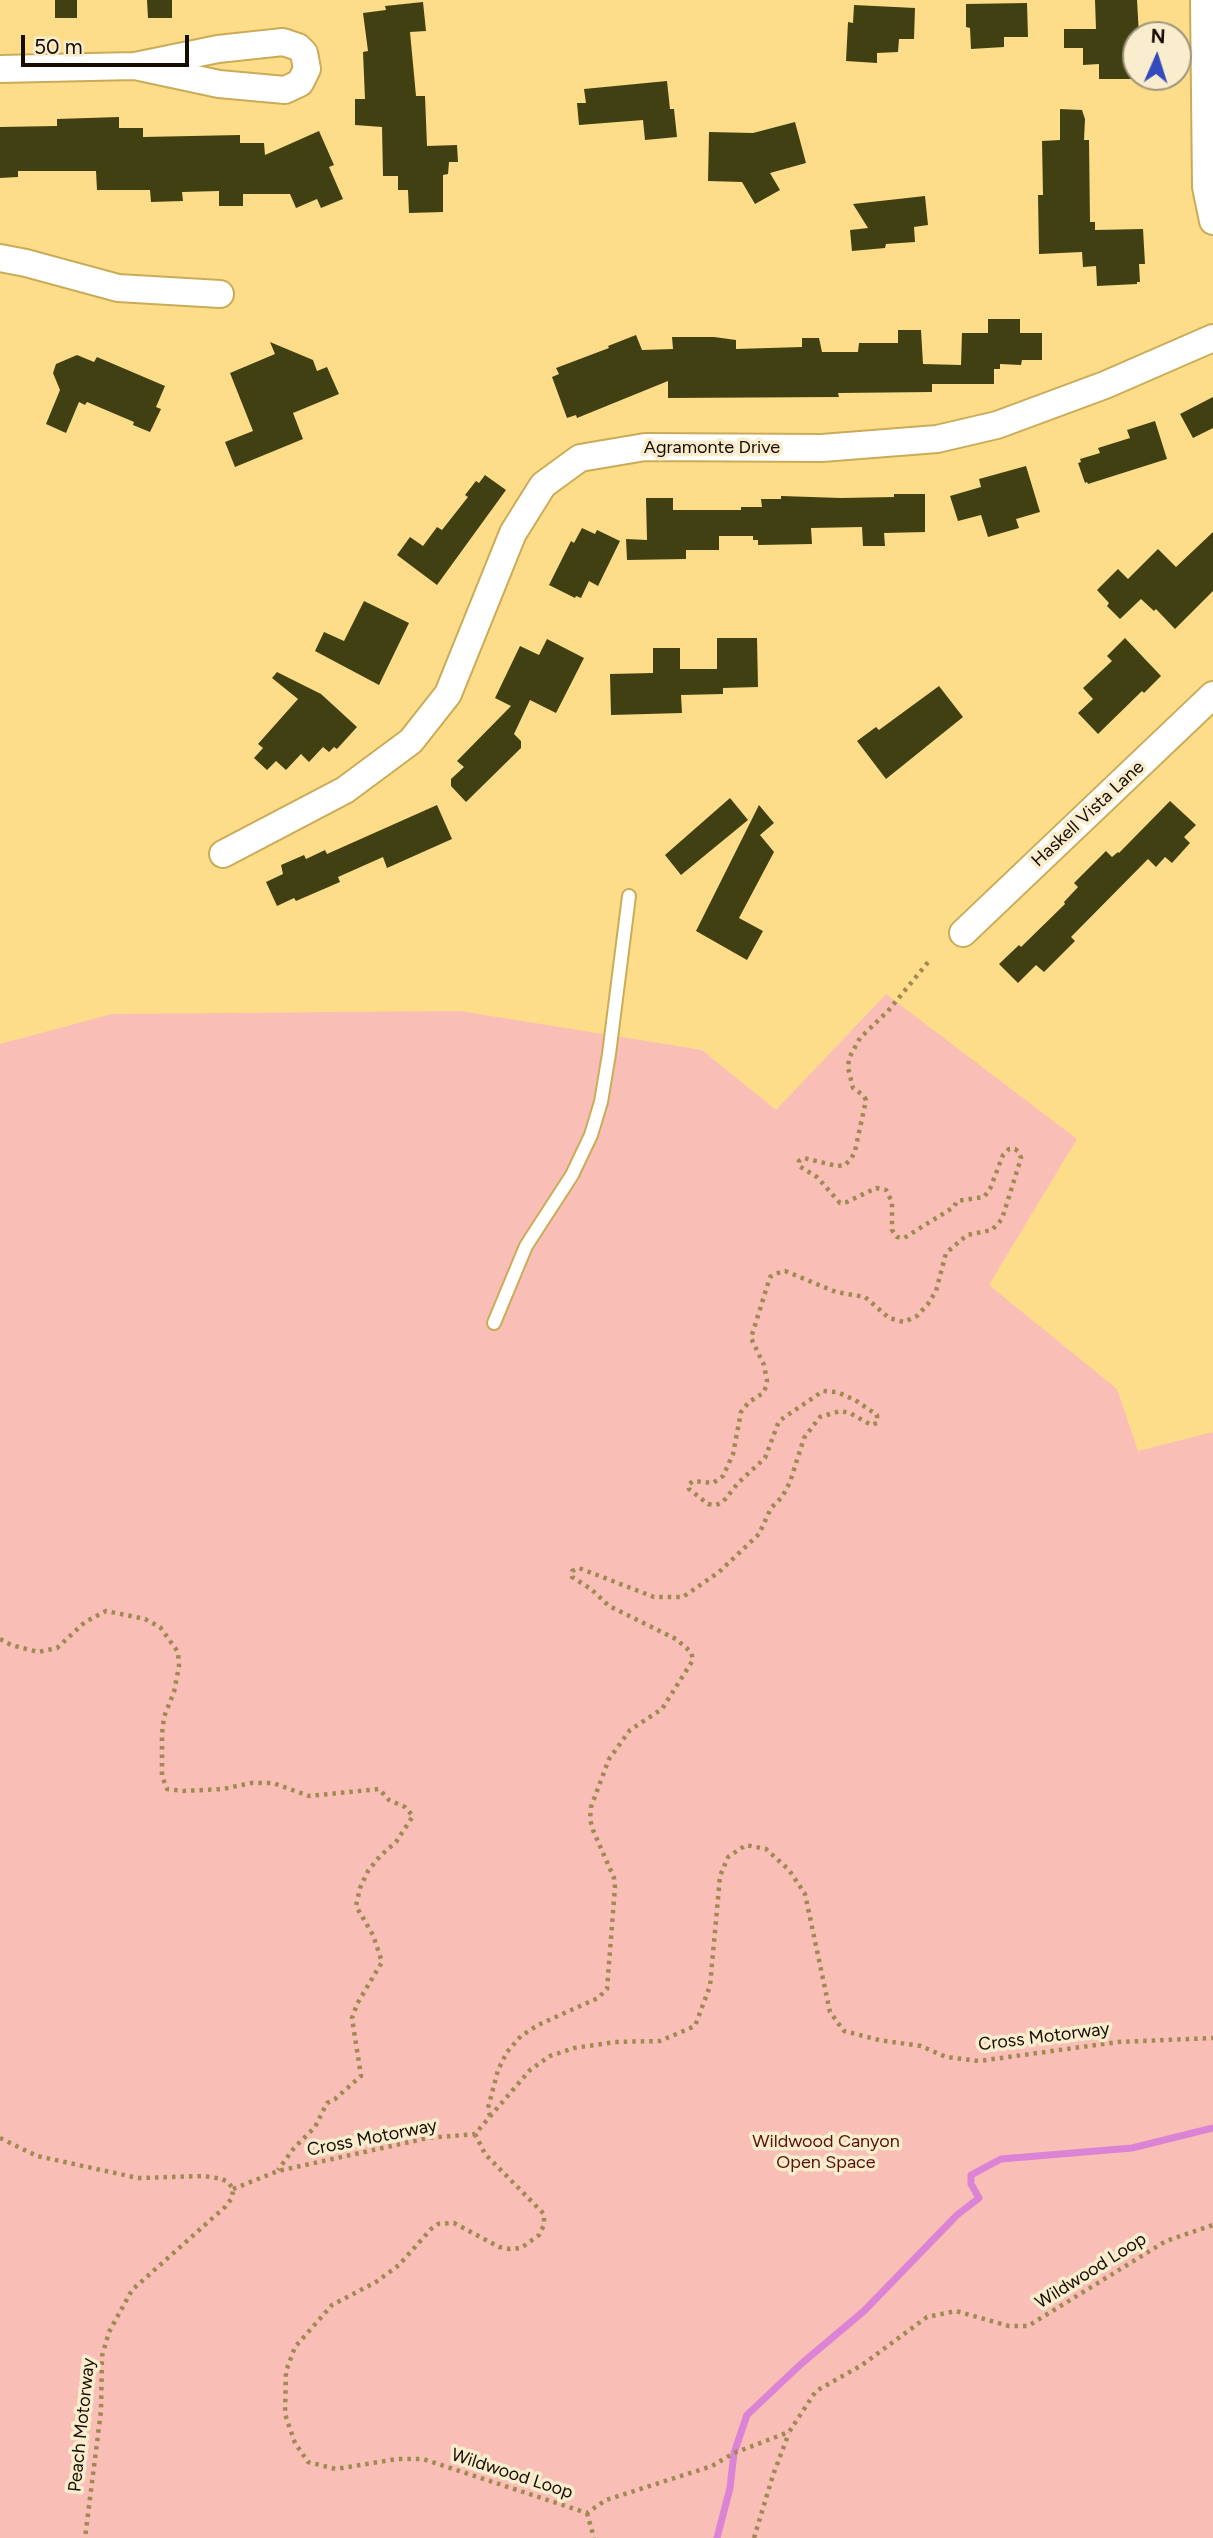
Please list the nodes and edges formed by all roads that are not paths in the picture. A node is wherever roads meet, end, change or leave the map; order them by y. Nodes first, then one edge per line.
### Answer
1 (1204, 0) edge
2 (135, 66) junction
3 (0, 69) edge
4 (1213, 220) edge
5 (0, 258) edge
6 (220, 294) dead end
7 (1213, 338) edge
8 (1213, 695) edge
9 (223, 854) dead end
10 (629, 896) dead end
11 (963, 933) dead end
12 (494, 1323) dead end

1 - 4 street
2 - 2 street
2 - 3 street
5 - 6 street
7 - 9 street, Agramonte Drive
8 - 11 street, Haskell Vista Lane
10 - 12 lane

